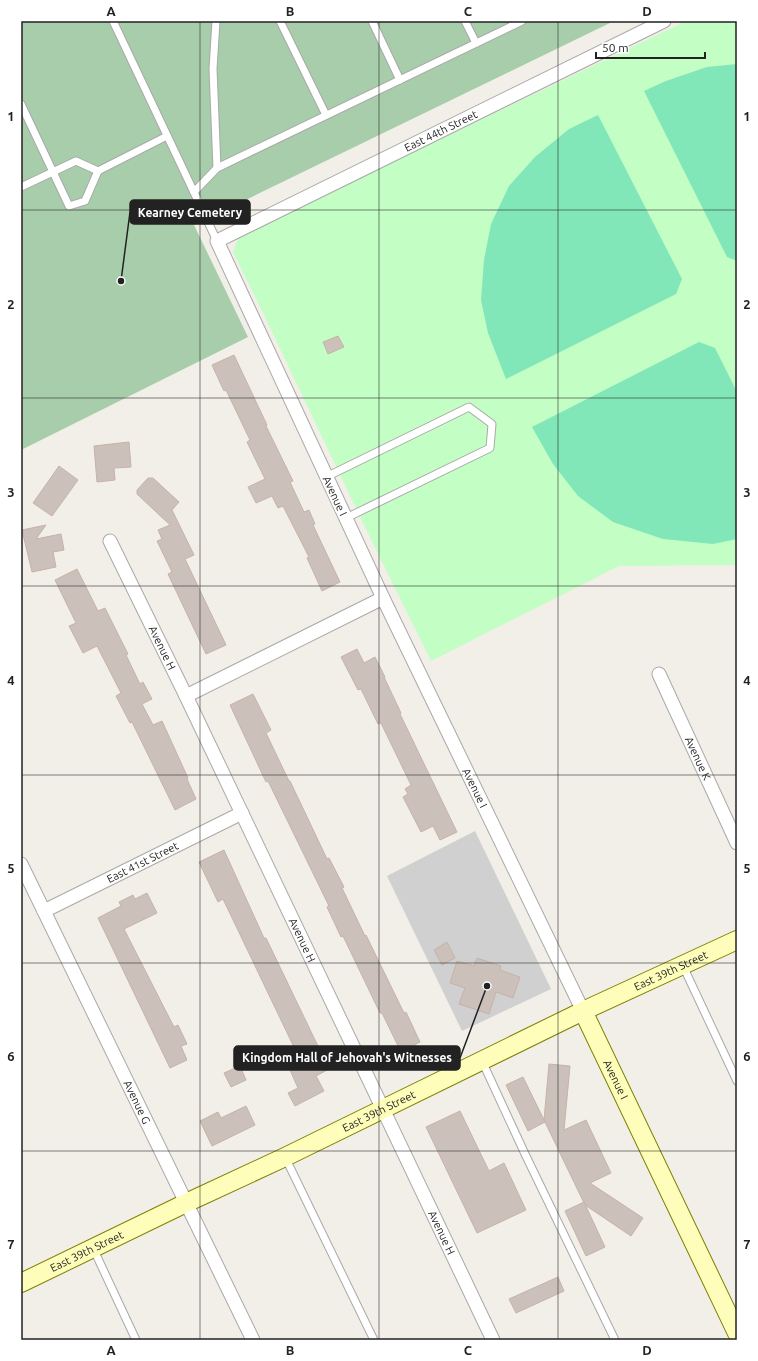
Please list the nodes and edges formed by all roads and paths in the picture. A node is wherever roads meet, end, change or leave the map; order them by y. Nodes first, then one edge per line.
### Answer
1 (113, 21) edge
2 (216, 21) edge
3 (280, 21) edge
4 (372, 21) edge
5 (465, 21) edge
6 (522, 21) edge
7 (664, 21) edge
8 (476, 43) junction
9 (400, 80) junction
10 (21, 104) edge
11 (326, 116) junction
12 (167, 136) junction
13 (217, 168) junction
14 (53, 171) junction
15 (98, 171) junction
16 (21, 187) edge
17 (194, 192) junction
18 (217, 241) junction
19 (326, 477) junction
20 (346, 518) junction
21 (110, 541) dead end
22 (383, 598) junction
23 (660, 674) dead end
24 (186, 696) junction
25 (242, 813) junction
26 (737, 843) edge
27 (21, 864) edge
28 (44, 911) junction
29 (737, 940) edge
30 (683, 965) junction
31 (584, 1011) junction
32 (482, 1061) junction
33 (737, 1080) edge
34 (382, 1109) junction
35 (285, 1157) junction
36 (186, 1203) junction
37 (92, 1248) junction
38 (21, 1283) edge
39 (737, 1333) edge
40 (136, 1340) edge
41 (253, 1340) edge
42 (374, 1340) edge
43 (493, 1340) edge
44 (615, 1340) edge

1 - 12 lane
2 - 13 lane
3 - 11 lane
4 - 9 lane
5 - 8 lane
6 - 8 lane
7 - 18 street, East 44th Street
8 - 9 lane
9 - 11 lane
10 - 14 lane
11 - 13 lane
12 - 15 lane
12 - 17 lane
13 - 17 lane
14 - 15 lane
14 - 15 lane
14 - 16 lane
17 - 18 lane
18 - 19 street, Avenue I
19 - 20 street, Avenue I
19 - 20 lane
20 - 22 street, Avenue I
21 - 24 street, Avenue H
22 - 24 street
22 - 31 street, Avenue I
23 - 26 street, Avenue K
24 - 25 street, Avenue H
25 - 28 street, East 41st Street
25 - 34 street, Avenue H
27 - 28 street, Avenue G
28 - 36 street, Avenue G
29 - 30 main road, East 39th Street
30 - 31 main road, East 39th Street
30 - 33 lane
31 - 32 main road, East 39th Street
31 - 39 main road, Avenue I
32 - 34 main road, East 39th Street
32 - 44 lane
34 - 35 main road, East 39th Street
34 - 43 street, Avenue H
35 - 36 main road, East 39th Street
35 - 42 lane
36 - 37 main road, East 39th Street
36 - 41 street, Avenue G
37 - 38 main road, East 39th Street
37 - 40 lane

